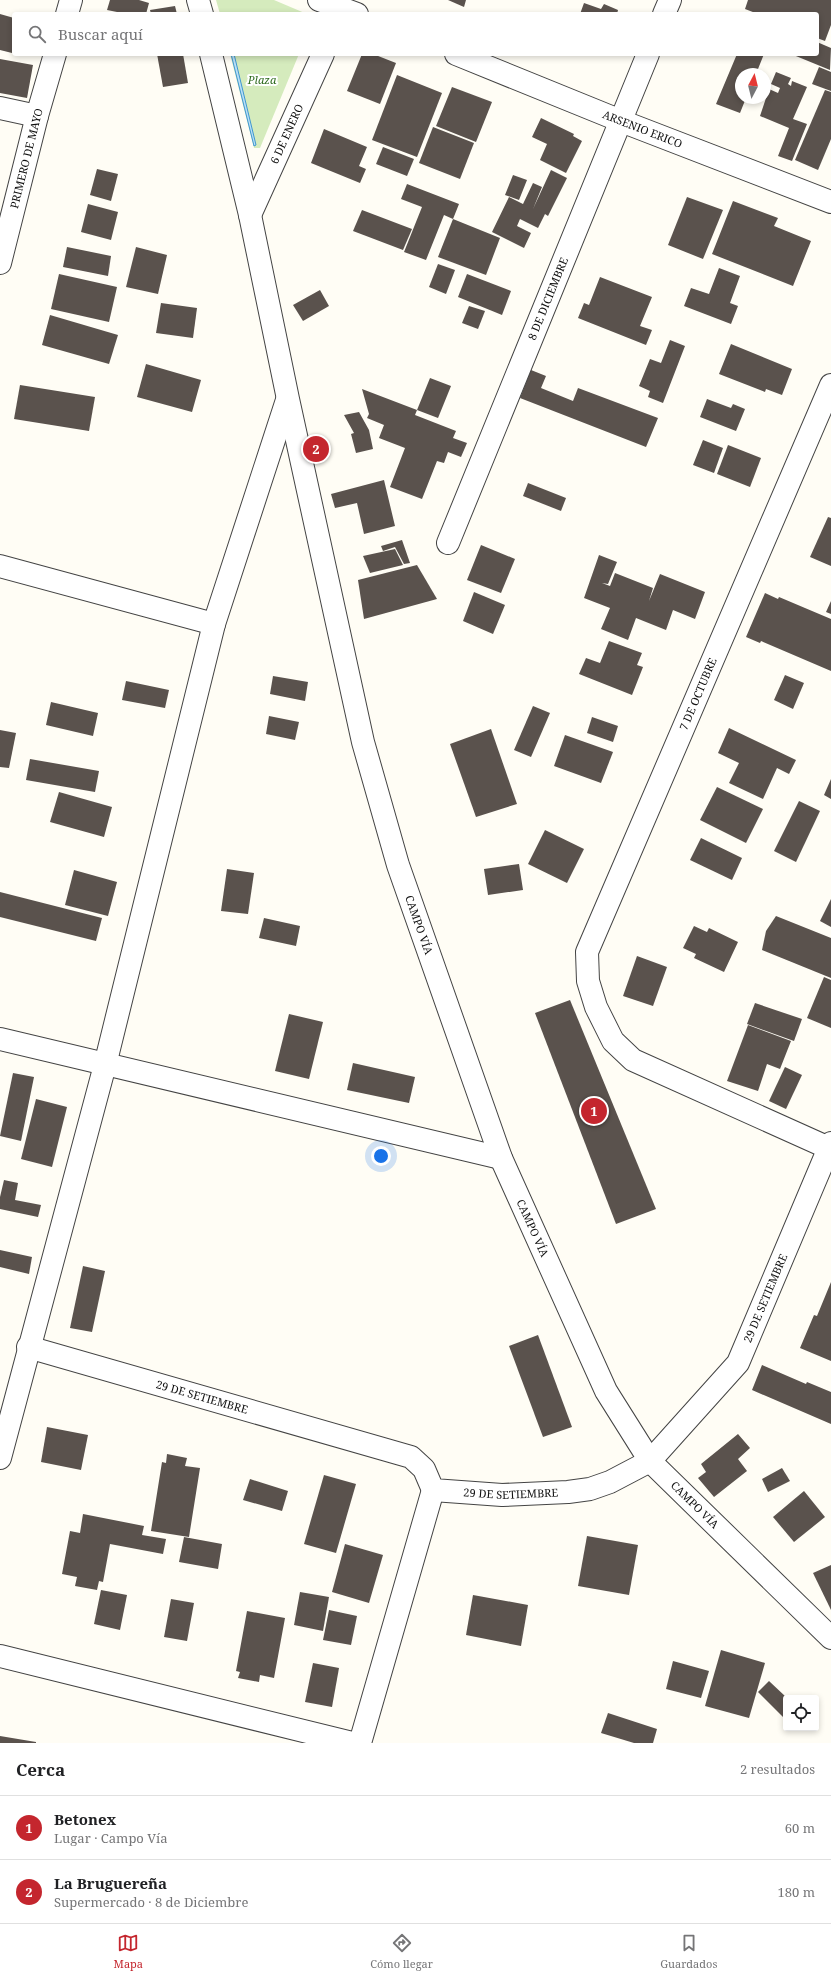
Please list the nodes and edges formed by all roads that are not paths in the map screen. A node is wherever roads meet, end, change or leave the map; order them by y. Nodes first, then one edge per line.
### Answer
1 (71, 0) edge
2 (198, 0) edge
3 (319, 0) edge
4 (670, 0) edge
5 (347, 9) edge
6 (68, 12) edge
7 (201, 12) edge
8 (665, 12) edge
9 (54, 56) edge
10 (211, 56) edge
11 (322, 56) edge
12 (461, 56) edge
13 (647, 56) edge
14 (0, 108) edge
15 (37, 116) junction
16 (621, 121) junction
17 (831, 202) edge
18 (250, 215) junction
19 (0, 263) edge
20 (831, 385) edge
21 (288, 399) junction
22 (448, 543) dead end
23 (0, 566) edge
24 (214, 624) junction
25 (0, 1039) edge
26 (105, 1065) junction
27 (830, 1147) edge
28 (501, 1158) junction
29 (28, 1347) junction
30 (0, 1458) edge
31 (650, 1461) junction
32 (433, 1490) junction
33 (831, 1638) edge
34 (0, 1656) edge
35 (352, 1743) edge
36 (360, 1743) edge

1 - 6 street
2 - 7 street
3 - 5 street
4 - 8 street
9 - 15 street, PRIMERO DE MAYO
10 - 18 street, CAMPO VÍA
11 - 18 street, 6 DE ENERO
12 - 16 street, ARSENIO ERICO
13 - 16 street, 8 DE DICIEMBRE
14 - 15 street
15 - 19 street, PRIMERO DE MAYO
16 - 17 street, ARSENIO ERICO
16 - 22 street, 8 DE DICIEMBRE
18 - 21 street, CAMPO VÍA
20 - 27 street, 7 DE OCTUBRE
21 - 24 street
21 - 28 street, CAMPO VÍA
23 - 24 street
24 - 26 street
25 - 26 street
26 - 28 street
26 - 29 street
27 - 31 street, 29 DE SETIEMBRE
28 - 31 street, CAMPO VÍA
29 - 30 street
29 - 32 street, 29 DE SETIEMBRE
31 - 32 street, 29 DE SETIEMBRE
31 - 33 street, CAMPO VÍA
32 - 36 street
34 - 35 street

